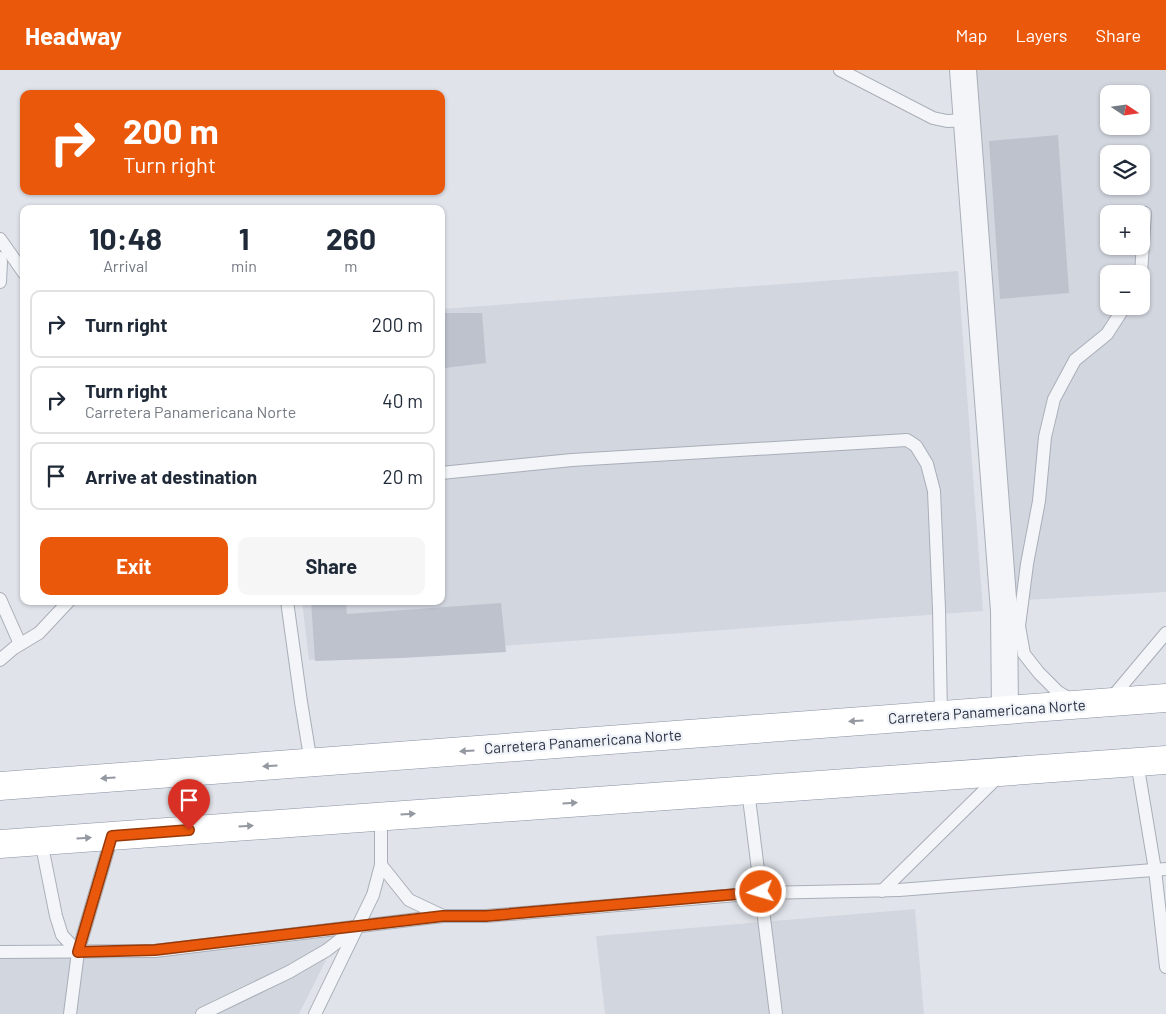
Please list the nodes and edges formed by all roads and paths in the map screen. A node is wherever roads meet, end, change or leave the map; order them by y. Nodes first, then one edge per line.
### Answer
1 (840, 70) edge
2 (963, 70) edge
3 (967, 120) junction
4 (0, 239) edge
5 (0, 258) edge
6 (20, 267) edge
7 (0, 282) edge
8 (1119, 315) edge
9 (445, 473) edge
10 (0, 599) edge
11 (66, 605) edge
12 (288, 605) edge
13 (1166, 633) edge
14 (20, 644) junction
15 (0, 660) edge
16 (1166, 698) edge
17 (1107, 702) junction
18 (1078, 705) junction
19 (1005, 710) junction
20 (940, 715) junction
21 (1166, 760) edge
22 (1138, 762) junction
23 (311, 763) junction
24 (1005, 771) junction
25 (0, 786) edge
26 (748, 790) junction
27 (381, 816) junction
28 (112, 836) junction
29 (41, 841) junction
30 (0, 844) edge
31 (381, 865) junction
32 (1160, 870) edge
33 (882, 890) junction
34 (761, 892) junction
35 (443, 916) junction
36 (357, 927) junction
37 (0, 952) edge
38 (78, 952) junction
39 (1166, 967) edge
40 (70, 1014) edge
41 (202, 1014) edge
42 (315, 1014) edge
43 (776, 1014) edge

1 - 3 lane
2 - 3 street
3 - 19 street
4 - 6 lane
5 - 7 lane
8 - 18 lane
9 - 20 lane
10 - 14 lane
11 - 14 lane
12 - 23 lane
13 - 17 lane
14 - 15 lane
16 - 17 highway, Carretera Panamericana Norte
17 - 18 highway, Carretera Panamericana Norte
18 - 19 highway, Carretera Panamericana Norte
19 - 20 highway, Carretera Panamericana Norte
20 -> 23 highway, Carretera Panamericana Norte
21 - 22 highway
22 - 24 highway
22 - 32 lane
23 -> 25 highway, Carretera Panamericana Norte
24 - 26 highway
24 - 33 lane
27 -> 26 highway
26 - 34 lane
28 -> 27 highway
27 - 31 lane
29 -> 28 highway
28 - 38 lane
29 - 30 highway
29 - 38 lane
31 - 35 lane
31 - 36 lane
32 - 33 lane
32 - 39 lane
33 - 34 lane
34 - 35 lane
34 - 43 lane
35 - 36 lane
36 - 38 lane
36 - 41 lane
36 - 42 lane
37 - 38 lane
38 - 40 lane

